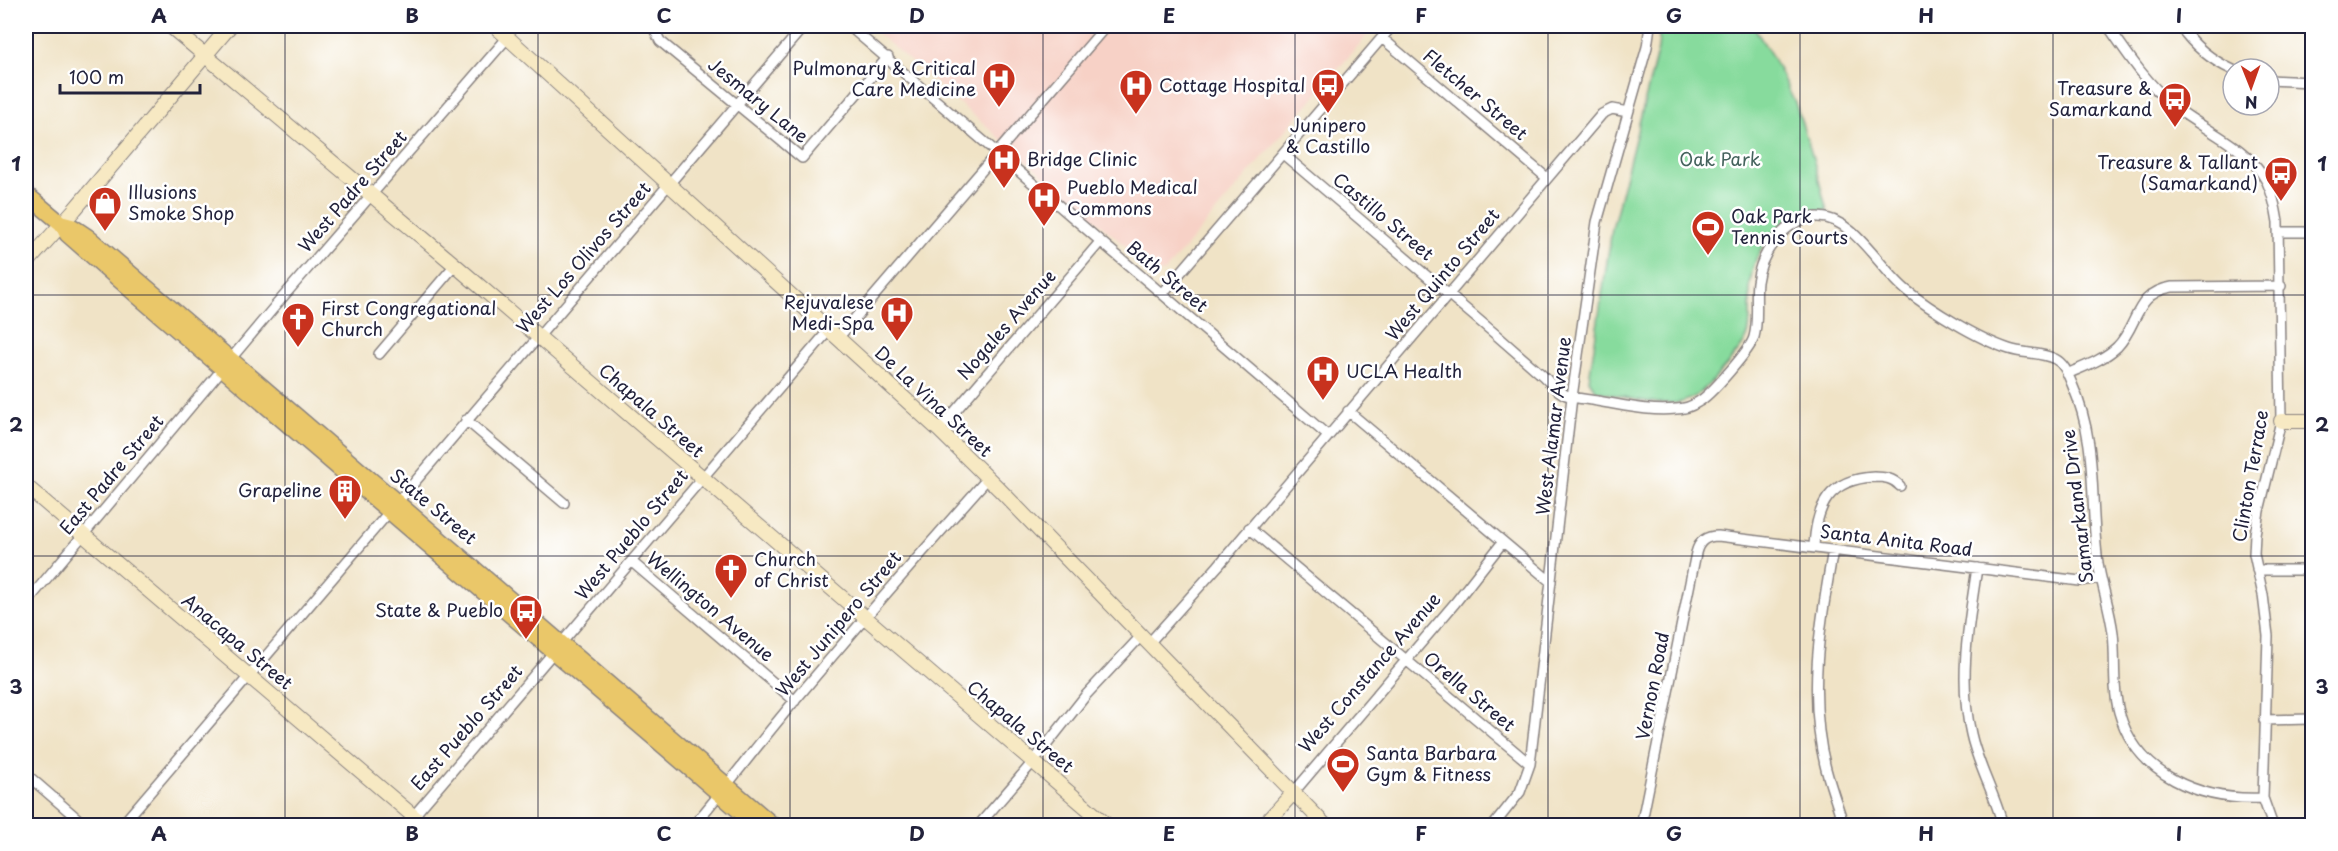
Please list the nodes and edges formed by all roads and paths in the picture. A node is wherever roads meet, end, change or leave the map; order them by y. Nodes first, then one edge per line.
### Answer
1 (170, 26) edge
2 (230, 26) edge
3 (495, 26) edge
4 (655, 26) edge
5 (804, 26) edge
6 (849, 26) edge
7 (1106, 26) edge
8 (1392, 26) edge
9 (1650, 26) edge
10 (2108, 26) edge
11 (2180, 26) edge
12 (508, 37) junction
13 (1382, 38) junction
14 (205, 56) junction
15 (888, 57) junction
16 (2221, 63) edge
17 (2281, 81) edge
18 (2313, 82) edge
19 (736, 105) junction
20 (1628, 112) junction
21 (997, 152) junction
22 (1283, 153) junction
23 (1547, 178) junction
24 (669, 184) junction
25 (26, 194) edge
26 (372, 196) junction
27 (62, 224) junction
28 (2280, 232) junction
29 (2313, 232) edge
30 (1100, 242) junction
31 (26, 264) edge
32 (454, 266) junction
33 (2281, 286) junction
34 (1163, 293) junction
35 (1449, 294) junction
36 (834, 334) junction
37 (538, 337) junction
38 (378, 354) dead end
39 (228, 365) junction
40 (2067, 374) junction
41 (1572, 397) junction
42 (1348, 411) junction
43 (466, 420) junction
44 (2281, 421) junction
45 (2313, 421) edge
46 (939, 430) junction
47 (1328, 435) junction
48 (701, 478) junction
49 (988, 478) junction
50 (26, 486) edge
51 (1900, 486) dead end
52 (564, 503) dead end
53 (392, 506) junction
54 (1249, 528) junction
55 (82, 534) junction
56 (1502, 543) junction
57 (1814, 547) junction
58 (1833, 550) junction
59 (1696, 553) joint
60 (632, 562) junction
61 (1977, 568) junction
62 (2256, 570) junction
63 (2313, 570) edge
64 (2101, 578) junction
65 (1551, 582) junction
66 (26, 603) edge
67 (865, 618) junction
68 (1146, 639) junction
69 (558, 648) junction
70 (1405, 661) junction
71 (249, 675) junction
72 (795, 700) junction
73 (2313, 719) edge
74 (2264, 720) junction
75 (1033, 762) junction
76 (1530, 764) junction
77 (26, 774) edge
78 (724, 790) junction
79 (1294, 792) junction
80 (2263, 798) junction
81 (409, 821) edge
82 (86, 825) edge
83 (121, 825) edge
84 (425, 825) edge
85 (693, 825) edge
86 (757, 825) edge
87 (774, 825) edge
88 (978, 825) edge
89 (1108, 825) edge
90 (1263, 825) edge
91 (1326, 825) edge
92 (1493, 825) edge
93 (1641, 825) edge
94 (1844, 825) edge
95 (2004, 825) edge
96 (2273, 825) edge

1 - 14 street, Chapala Street
2 - 14 street
3 - 12 street, De La Vina Street
4 - 19 street, Jesmary Lane
5 - 19 street, West Los Olivos Street
6 - 15 street, Bath Street
7 - 21 street, West Pueblo Street
8 - 13 street
9 - 20 street, West Alamar Avenue
10 - 28 street, Clinton Terrace
11 - 16 street
12 - 24 street, De La Vina Street
12 - 26 street, West Padre Street
13 - 22 street
13 - 23 street, Fletcher Street
14 - 26 street, Chapala Street
14 - 27 street
15 - 19 street, Jesmary Lane
15 - 21 street, Bath Street
17 - 18 street
19 - 24 street, West Los Olivos Street
20 - 23 street, West Quinto Street
20 - 41 street, West Alamar Avenue
21 - 30 street, Bath Street
21 - 36 street, West Pueblo Street
22 - 34 street
22 - 35 street, Castillo Street
23 - 35 street, West Quinto Street
24 - 36 street, De La Vina Street
24 - 37 street, West Los Olivos Street
25 - 27 main road, State Street
26 - 32 street, Chapala Street
26 - 39 street, West Padre Street
27 - 31 street
27 - 39 main road, State Street
28 - 29 street
28 - 33 street, Clinton Terrace
30 - 34 street, Bath Street
30 - 46 street, Nogales Avenue
32 - 37 street, Chapala Street
32 - 38 street
33 - 40 street
33 - 44 street, Clinton Terrace
34 - 47 street, Bath Street
35 - 41 street, Castillo Street
35 - 42 street, West Quinto Street
36 - 46 street, De La Vina Street
36 - 48 street, West Pueblo Street
37 - 43 street, West Los Olivos Street
37 - 48 street, Chapala Street
39 - 53 main road, State Street
39 - 55 street, East Padre Street
40 - 41 street
40 - 64 street, Samarkand Drive
41 - 65 street, West Alamar Avenue
42 - 47 street, West Quinto Street
42 - 56 street
43 - 52 street
43 - 53 street, West Los Olivos Street
44 - 45 street
44 - 62 street, Clinton Terrace
46 - 49 street, De La Vina Street
47 - 54 street, West Quinto Street
48 - 60 street, West Pueblo Street
48 - 67 street, Chapala Street
49 - 67 street, West Junipero Street
49 - 68 street, De La Vina Street
50 - 55 street, Anacapa Street
51 - 57 street
53 - 69 main road, State Street
53 - 71 street, West Los Olivos Street
54 - 68 street, West Quinto Street
54 - 70 street, Orella Street
55 - 66 street, East Padre Street
55 - 71 street, Anacapa Street
56 - 65 street
56 - 70 street, West Constance Avenue
57 - 58 street, Santa Anita Road
57 - 59 street, Santa Anita Road
58 - 61 street, Santa Anita Road
58 - 94 street
59 - 93 street, Vernon Road
60 - 69 street, West Pueblo Street
60 - 72 street, Wellington Avenue
61 - 64 street, Santa Anita Road
61 - 95 street
62 - 63 street
62 - 74 street, Clinton Terrace
64 - 80 street, Samarkand Drive
65 - 76 street, West Alamar Avenue
67 - 72 street, West Junipero Street
67 - 75 street, Chapala Street
68 - 75 street, West Quinto Street
68 - 79 street, De La Vina Street
69 - 78 main road, State Street
69 - 81 street, East Pueblo Street
70 - 76 street, Orella Street
70 - 79 street, West Constance Avenue
71 - 81 street, Anacapa Street
71 - 83 street, West Los Olivos Street
72 - 78 street, West Junipero Street
73 - 74 street
74 - 80 street, Clinton Terrace
75 - 88 street, West Quinto Street
75 - 89 street, Chapala Street
76 - 92 street, West Alamar Avenue
77 - 82 street
78 - 85 street, West Junipero Street
78 - 86 main road, State Street
78 - 87 main road, State Street
79 - 90 street, West Constance Avenue
79 - 91 street, De La Vina Street
80 - 96 street
81 - 84 street, Anacapa Street

